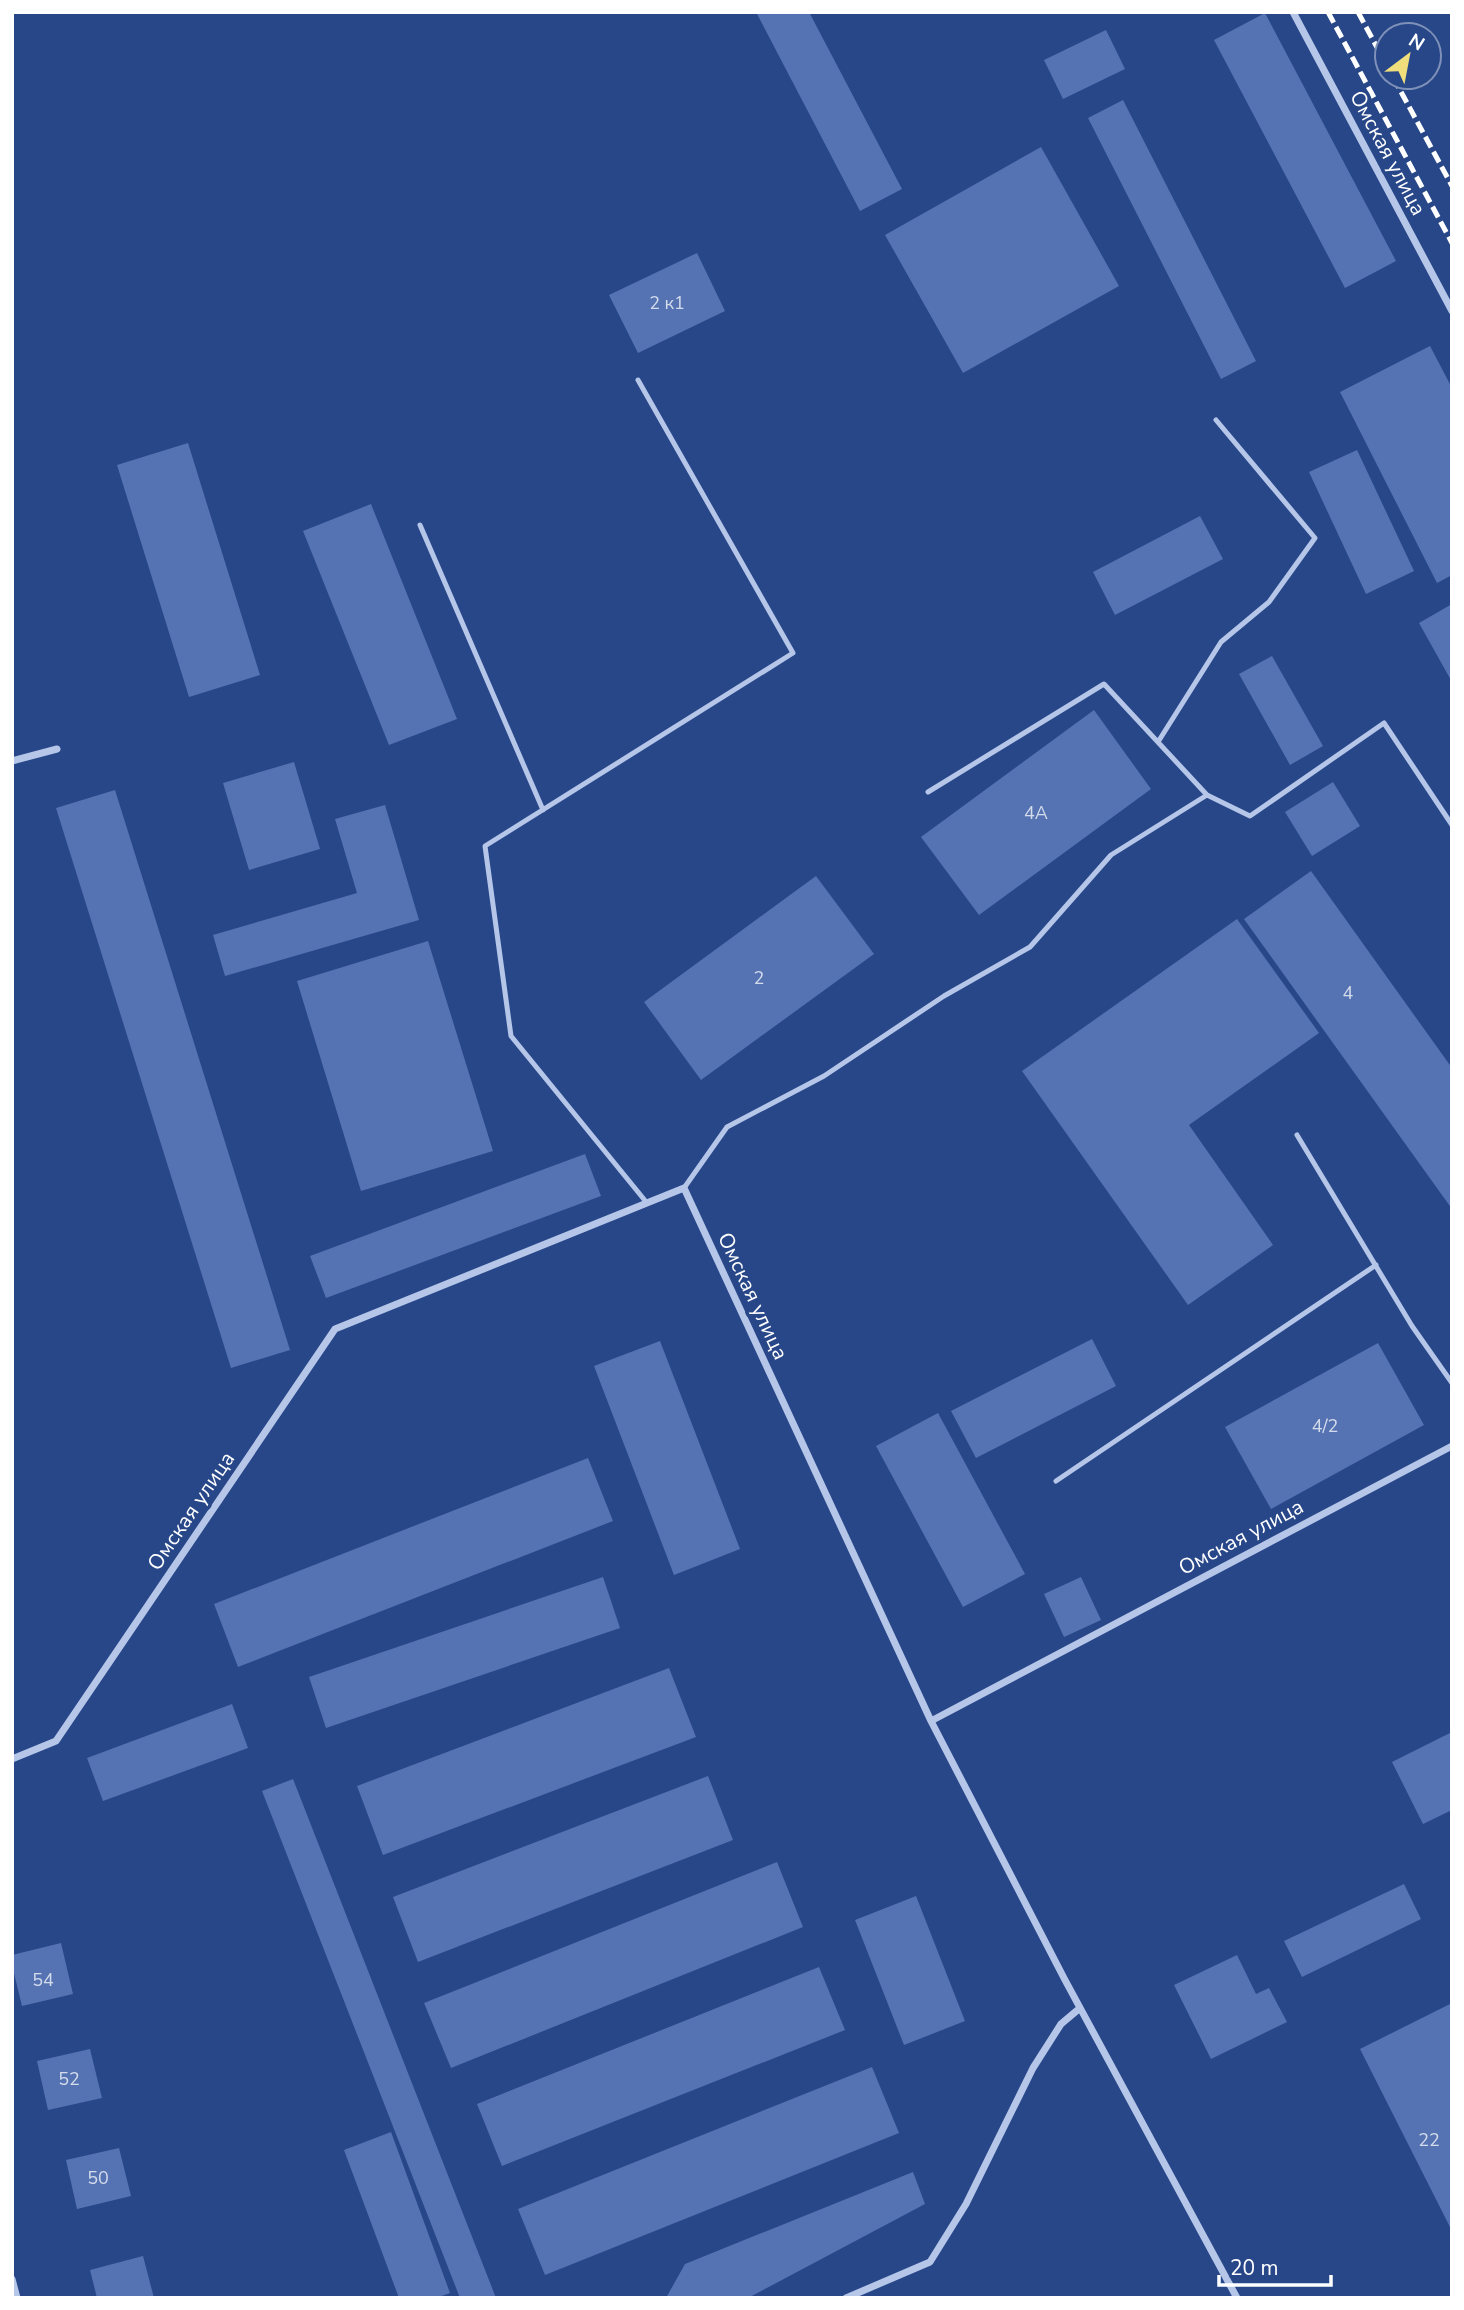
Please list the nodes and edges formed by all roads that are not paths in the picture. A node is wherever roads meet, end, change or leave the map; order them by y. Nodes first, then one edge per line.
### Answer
1 (1293, 12) edge
2 (1452, 311) edge
3 (638, 380) dead end
4 (1216, 420) dead end
5 (420, 525) dead end
6 (1158, 742) junction
7 (57, 749) dead end
8 (12, 761) edge
9 (928, 792) dead end
10 (1207, 795) junction
11 (543, 810) junction
12 (1452, 825) edge
13 (1297, 1135) dead end
14 (684, 1188) junction
15 (647, 1203) junction
16 (1376, 1265) junction
17 (1452, 1383) edge
18 (1452, 1446) edge
19 (1056, 1481) dead end
20 (931, 1721) junction
21 (12, 1759) edge
22 (1080, 2008) junction
23 (12, 2279) edge
24 (18, 2298) edge
25 (846, 2298) edge
26 (1237, 2298) edge

1 - 2 street, Омская улица
3 - 11 lane
4 - 6 lane
5 - 11 lane
6 - 9 lane
6 - 10 lane
7 - 8 street
10 - 12 lane
10 - 14 lane
11 - 15 lane
13 - 16 lane
14 - 15 street, Омская улица
14 - 20 street, Омская улица
15 - 21 street, Омская улица
16 - 17 lane
16 - 19 lane
18 - 20 street, Омская улица
20 - 22 street
22 - 25 street
22 - 26 street
23 - 24 street

